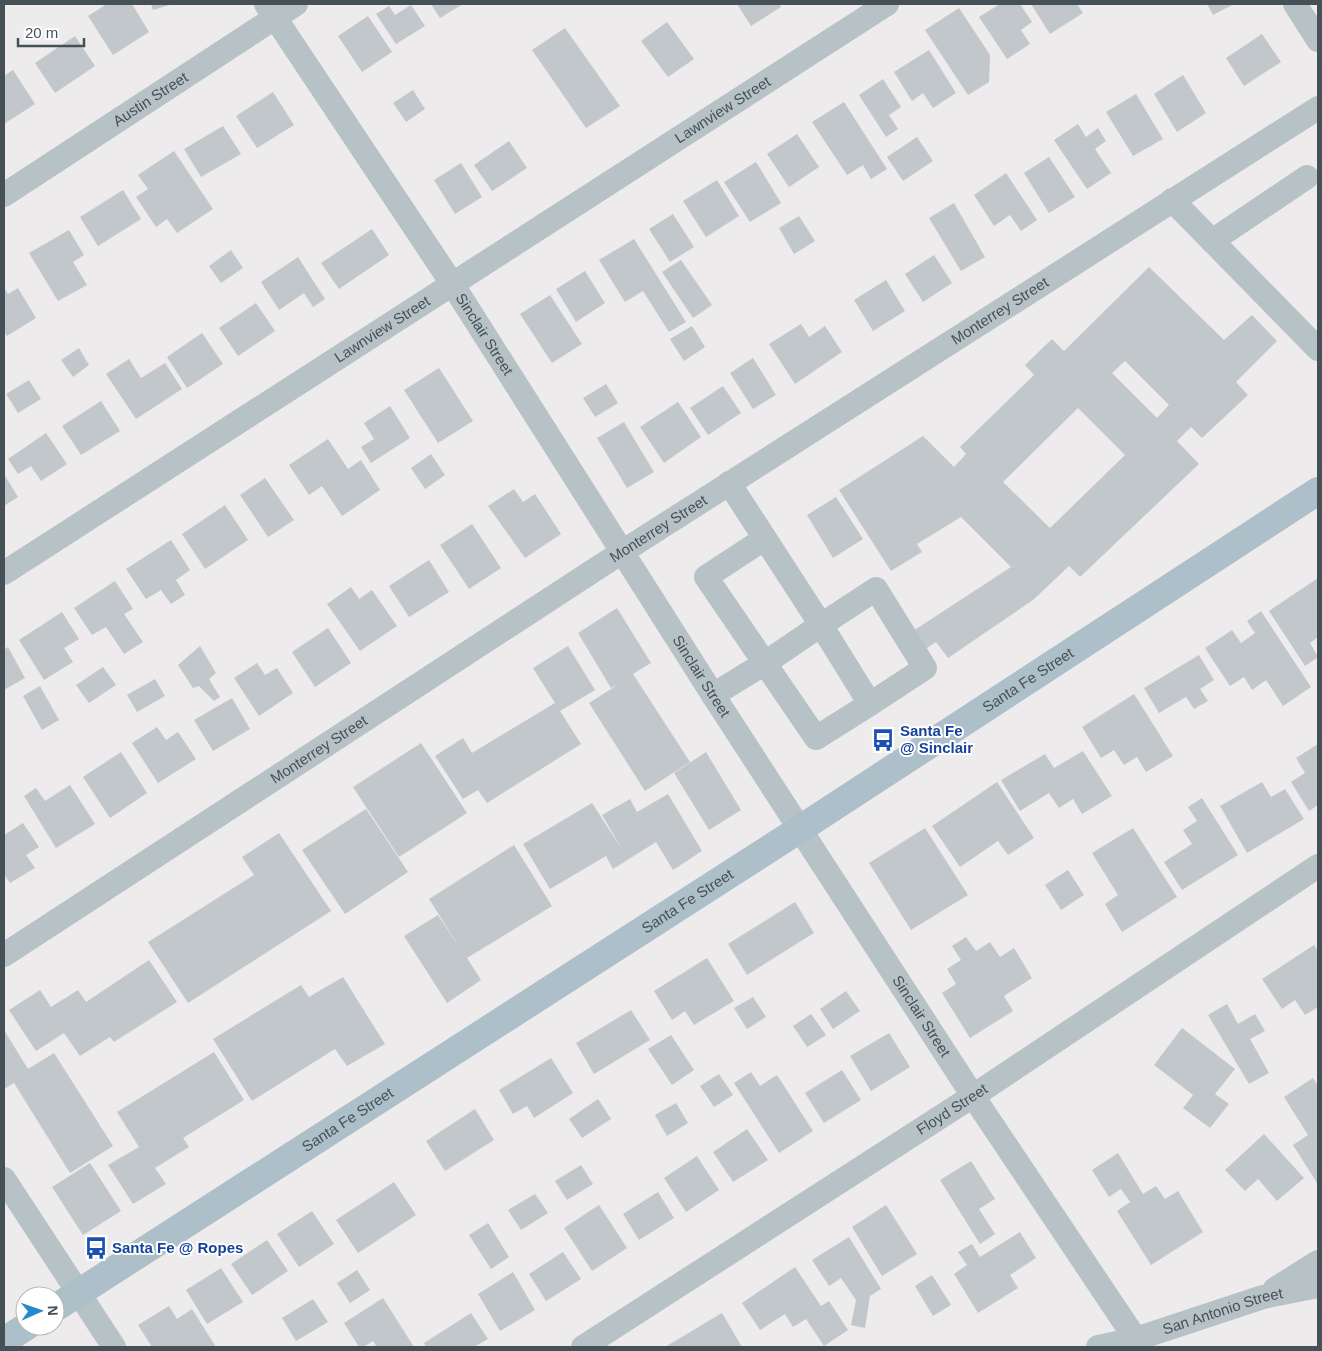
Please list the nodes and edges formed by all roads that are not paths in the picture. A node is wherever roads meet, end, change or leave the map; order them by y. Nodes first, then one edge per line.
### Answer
1 (296, 4) edge
2 (887, 4) edge
3 (1295, 4) edge
4 (271, 11) edge
5 (1318, 40) edge
6 (1318, 108) edge
7 (1307, 177) dead end
8 (4, 195) edge
9 (1172, 200) junction
10 (1212, 241) junction
11 (453, 285) junction
12 (1318, 349) edge
13 (729, 483) junction
14 (1318, 491) edge
15 (764, 539) junction
16 (622, 552) junction
17 (4, 573) edge
18 (821, 624) junction
19 (765, 663) junction
20 (713, 696) junction
21 (870, 704) junction
22 (800, 829) junction
23 (1318, 866) edge
24 (4, 955) edge
25 (974, 1096) junction
26 (4, 1179) edge
27 (1318, 1262) edge
28 (1318, 1286) edge
29 (79, 1293) junction
30 (1263, 1297) junction
31 (65, 1302) edge
32 (15, 1334) edge
33 (4, 1341) edge
34 (1139, 1343) edge
35 (114, 1347) edge
36 (583, 1347) edge
37 (1098, 1347) edge

1 - 4 street, Austin Street
2 - 11 street, Lawnview Street
3 - 5 street
4 - 8 street, Austin Street
4 - 11 street, Sinclair Street
6 - 9 street, Monterrey Street
7 - 10 street
9 - 10 street
9 - 13 street, Monterrey Street
10 - 12 street
11 - 16 street, Sinclair Street
11 - 17 street, Lawnview Street
13 - 15 street
13 - 16 street, Monterrey Street
14 - 22 main road, Santa Fe Street
15 - 18 street
15 - 19 street
16 - 20 street, Sinclair Street
16 - 24 street, Monterrey Street
18 - 19 street
18 - 21 street
18 - 21 street
19 - 20 street
19 - 21 street
20 - 22 street, Sinclair Street
22 - 25 street, Sinclair Street
22 - 29 main road, Santa Fe Street
23 - 25 street, Floyd Street
25 - 34 street, Sinclair Street
25 - 36 street, Floyd Street
26 - 29 street
27 - 30 street
28 - 30 street, San Antonio Street
29 - 31 main road, Santa Fe Street
29 - 35 street
30 - 34 street, San Antonio Street
32 - 33 main road
34 - 37 street, San Antonio Street

